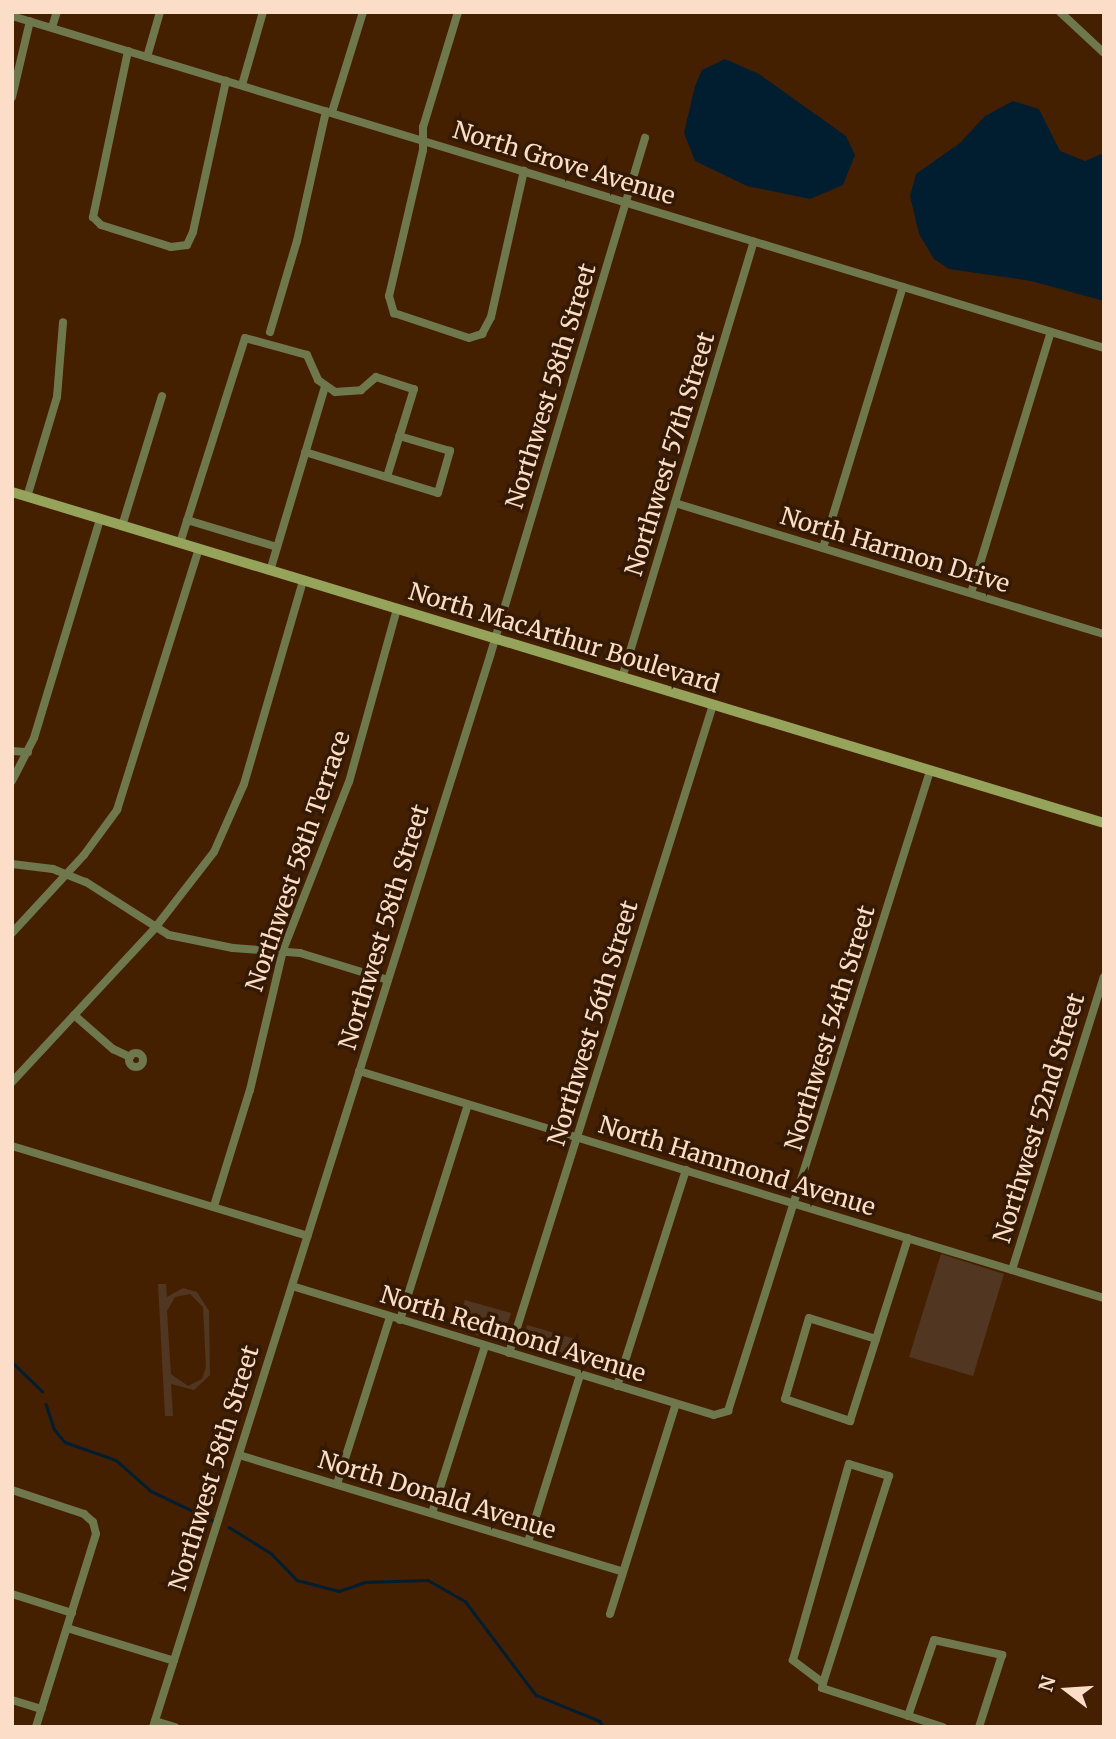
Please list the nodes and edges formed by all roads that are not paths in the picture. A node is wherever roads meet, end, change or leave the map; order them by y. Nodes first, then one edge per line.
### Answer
1 (57, 12) edge
2 (160, 12) edge
3 (263, 12) edge
4 (363, 12) edge
5 (458, 12) edge
6 (1060, 12) edge
7 (12, 16) edge
8 (30, 21) junction
9 (52, 27) junction
10 (128, 51) junction
11 (1104, 53) edge
12 (147, 57) junction
13 (226, 80) junction
14 (242, 85) junction
15 (12, 97) edge
16 (329, 111) junction
17 (645, 138) dead end
18 (423, 140) junction
19 (524, 171) junction
20 (627, 203) junction
21 (754, 242) junction
22 (903, 287) junction
23 (64, 321) dead end
24 (270, 332) dead end
25 (1051, 332) junction
26 (1104, 348) edge
27 (325, 387) junction
28 (162, 396) dead end
29 (399, 436) junction
30 (305, 452) junction
31 (387, 477) junction
32 (12, 492) edge
33 (27, 497) junction
34 (675, 503) junction
35 (100, 519) junction
36 (187, 520) junction
37 (122, 526) junction
38 (180, 543) junction
39 (277, 547) junction
40 (823, 548) junction
41 (199, 549) junction
42 (270, 571) junction
43 (303, 581) junction
44 (971, 593) junction
45 (397, 609) junction
46 (1104, 634) edge
47 (494, 639) junction
48 (622, 678) junction
49 (713, 705) junction
50 (12, 751) edge
51 (28, 752) junction
52 (930, 771) junction
53 (12, 781) edge
54 (1104, 824) edge
55 (12, 864) edge
56 (68, 874) junction
57 (155, 928) junction
58 (12, 933) edge
59 (283, 950) junction
60 (1104, 977) edge
61 (388, 980) junction
62 (74, 1015) junction
63 (130, 1057) dead end
64 (359, 1071) junction
65 (12, 1082) edge
66 (468, 1104) junction
67 (577, 1137) junction
68 (12, 1146) edge
69 (685, 1170) junction
70 (795, 1204) junction
71 (214, 1206) junction
72 (308, 1236) junction
73 (908, 1238) junction
74 (1012, 1270) junction
75 (292, 1286) junction
76 (1104, 1298) edge
77 (390, 1317) junction
78 (400, 1320) junction
79 (876, 1339) junction
80 (485, 1346) junction
81 (509, 1353) junction
82 (580, 1375) junction
83 (617, 1386) junction
84 (677, 1404) junction
85 (724, 1414) joint
86 (239, 1455) junction
87 (337, 1484) junction
88 (12, 1490) edge
89 (432, 1513) junction
90 (528, 1542) junction
91 (623, 1572) junction
92 (12, 1594) edge
93 (72, 1613) junction
94 (610, 1614) dead end
95 (67, 1628) junction
96 (174, 1661) junction
97 (823, 1684) junction
98 (12, 1700) edge
99 (41, 1709) junction
100 (908, 1716) junction
101 (154, 1724) edge
102 (36, 1727) edge
103 (176, 1727) edge
104 (943, 1727) edge
105 (979, 1727) edge

1 - 9 street
2 - 12 street
3 - 14 street
4 - 16 street
5 - 18 street
6 - 11 street
7 - 8 street, North Grove Avenue
8 - 9 street, North Grove Avenue
8 - 15 street
9 - 10 street, North Grove Avenue
10 - 12 street, North Grove Avenue
10 - 13 street
12 - 13 street, North Grove Avenue
13 - 14 street, North Grove Avenue
14 - 16 street, North Grove Avenue
16 - 18 street, North Grove Avenue
16 - 24 street
17 - 20 street, Northwest 58th Street
18 - 19 street, North Grove Avenue
18 - 19 street
19 - 20 street, North Grove Avenue
20 - 21 street, North Grove Avenue
20 - 47 street, Northwest 58th Street
21 - 22 street, North Grove Avenue
21 - 34 street, Northwest 57th Street
22 - 25 street, North Grove Avenue
22 - 40 street
23 - 33 street
25 - 26 street, North Grove Avenue
25 - 44 street
27 - 29 street
27 - 30 street
27 - 36 street
28 - 37 street
29 - 31 street
29 - 31 street
30 - 31 street
30 - 39 street
32 - 33 main road, North MacArthur Boulevard
33 - 35 main road, North MacArthur Boulevard
34 - 40 street, North Harmon Drive
34 - 48 street, Northwest 57th Street
35 - 37 main road, North MacArthur Boulevard
35 - 51 street
36 - 38 street
36 - 39 street
37 - 38 main road, North MacArthur Boulevard
38 - 41 main road, North MacArthur Boulevard
39 - 42 street
40 - 44 street, North Harmon Drive
41 - 42 main road, North MacArthur Boulevard
41 - 56 street
42 - 43 main road, North MacArthur Boulevard
43 - 45 main road, North MacArthur Boulevard
43 - 57 street
44 - 46 street, North Harmon Drive
45 - 47 main road, North MacArthur Boulevard
45 - 59 street, Northwest 58th Terrace
47 - 48 main road, North MacArthur Boulevard
47 - 61 street, Northwest 58th Street
48 - 49 main road, North MacArthur Boulevard
49 - 52 main road, North MacArthur Boulevard
49 - 67 street, Northwest 56th Street
50 - 51 street
51 - 53 street
52 - 54 main road, North MacArthur Boulevard
52 - 70 street, Northwest 54th Street
55 - 56 street
56 - 57 street
56 - 58 street
57 - 59 street
57 - 62 street
59 - 61 street
59 - 71 street, Northwest 58th Terrace
60 - 74 street, Northwest 52nd Street
61 - 64 street, Northwest 58th Street
62 - 63 street
62 - 65 street
64 - 66 street, North Hammond Avenue
64 - 72 street, Northwest 58th Street
66 - 67 street, North Hammond Avenue
66 - 78 street
67 - 69 street, North Hammond Avenue
67 - 81 street, Northwest 56th Street
68 - 71 street
69 - 70 street, North Hammond Avenue
69 - 83 street
70 - 73 street, North Hammond Avenue
70 - 85 street, Northwest 54th Street
71 - 72 street
72 - 75 street, Northwest 58th Street
73 - 74 street, North Hammond Avenue
73 - 79 street
74 - 76 street, North Hammond Avenue
75 - 77 street, North Redmond Avenue
75 - 86 street, Northwest 58th Street
77 - 78 street, North Redmond Avenue
77 - 87 street
78 - 80 street, North Redmond Avenue
79 - 79 street
80 - 81 street, North Redmond Avenue
80 - 89 street
81 - 82 street, North Redmond Avenue
82 - 83 street, North Redmond Avenue
82 - 90 street
83 - 84 street, North Redmond Avenue
84 - 85 street, North Redmond Avenue
84 - 91 street
86 - 87 street, North Donald Avenue
86 - 96 street, Northwest 58th Street
87 - 89 street, North Donald Avenue
88 - 93 street
89 - 90 street, North Donald Avenue
90 - 91 street, North Donald Avenue
91 - 94 street
92 - 93 street
93 - 95 street
95 - 96 street
95 - 99 street
96 - 101 street, Northwest 58th Street
97 - 97 street
97 - 100 street
98 - 99 street
99 - 102 street
100 - 104 street
100 - 105 street
101 - 103 street

